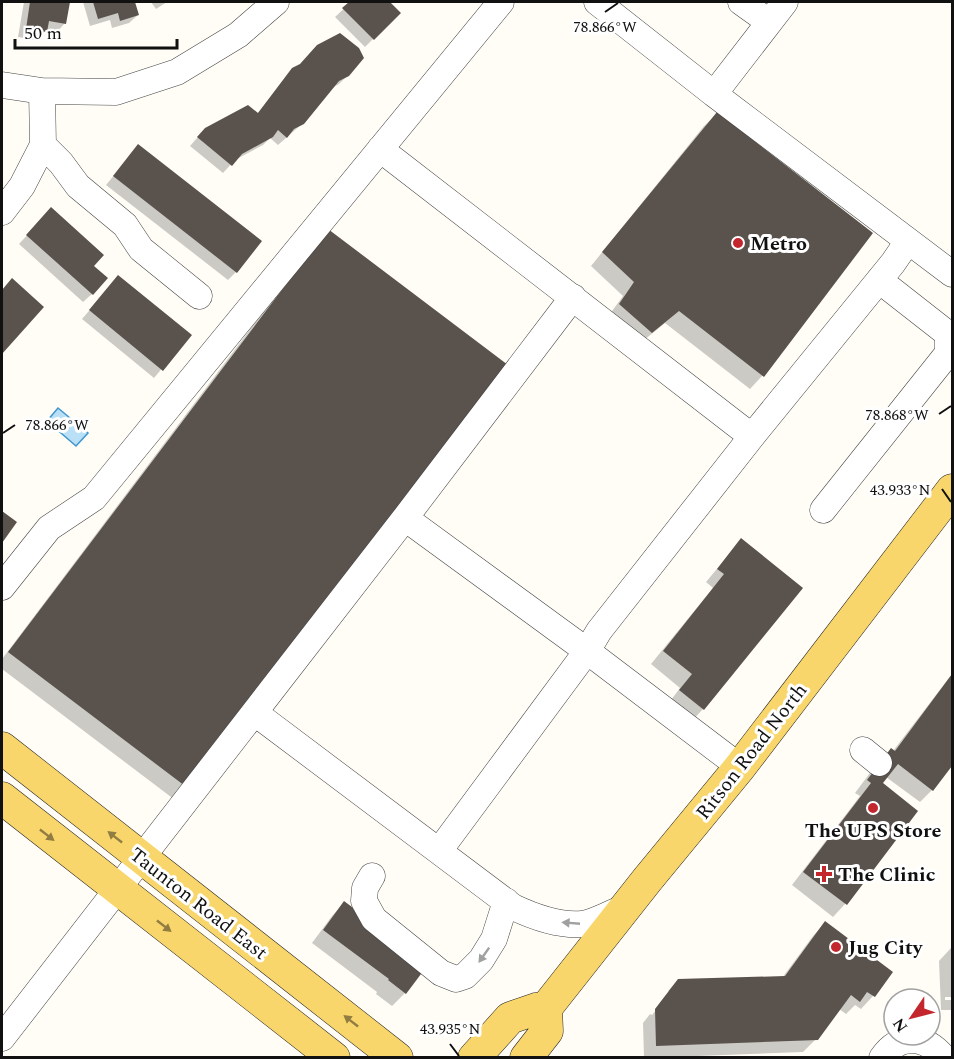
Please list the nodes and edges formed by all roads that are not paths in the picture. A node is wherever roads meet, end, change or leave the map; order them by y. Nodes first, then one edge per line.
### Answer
1 (276, 2) edge
2 (501, 2) edge
3 (597, 2) edge
4 (741, 2) edge
5 (785, 2) edge
6 (769, 22) junction
7 (2, 85) edge
8 (42, 91) junction
9 (714, 94) junction
10 (43, 146) junction
11 (380, 149) junction
12 (2, 212) edge
13 (908, 241) junction
14 (952, 274) edge
15 (879, 280) junction
16 (199, 296) dead end
17 (573, 297) junction
18 (753, 435) junction
19 (952, 490) edge
20 (823, 510) dead end
21 (405, 518) junction
22 (2, 586) edge
23 (587, 651) junction
24 (255, 713) junction
25 (2, 748) edge
26 (740, 767) junction
27 (2, 798) edge
28 (439, 851) junction
29 (143, 859) junction
30 (372, 876) dead end
31 (117, 890) junction
32 (510, 904) junction
33 (626, 906) junction
34 (546, 1008) junction
35 (2, 1038) edge
36 (892, 1047) edge
37 (334, 1058) edge
38 (397, 1058) edge
39 (474, 1058) edge
40 (526, 1058) edge
41 (882, 1058) edge

1 - 8 street
2 - 11 street
3 - 9 street
4 - 6 street
5 - 6 street
6 - 9 street
7 - 8 street
8 - 10 street
9 - 13 street
10 - 12 street
10 - 16 street
11 - 17 street
11 - 22 street
13 - 14 street
13 - 15 street
15 - 18 street
15 - 20 street
17 - 18 street
17 - 21 street
18 - 23 street
19 - 26 main road, Ritson Road North
21 - 23 street
21 - 24 street
23 - 26 street
23 - 28 street
24 - 28 street
24 - 29 street
29 -> 25 main road, Taunton Road East
26 - 33 main road, Ritson Road North
27 -> 31 main road, Taunton Road East
28 - 32 street
29 - 31 street
38 -> 29 main road, Taunton Road East
32 -> 30 street
31 - 35 street
31 -> 37 main road, Taunton Road East
33 -> 32 street
33 - 34 main road, Ritson Road North
34 - 39 main road
34 - 40 main road
36 - 41 street

